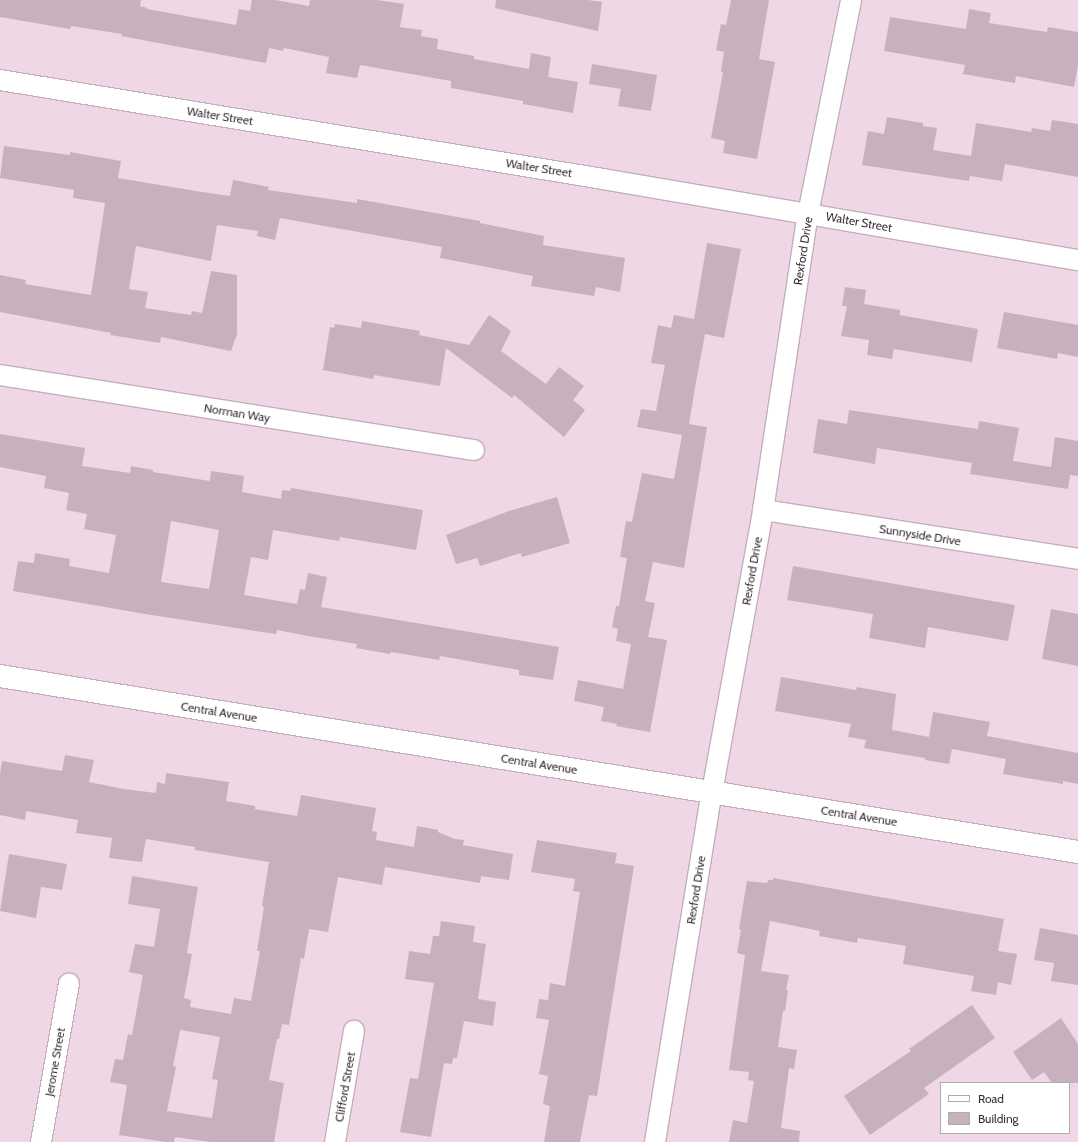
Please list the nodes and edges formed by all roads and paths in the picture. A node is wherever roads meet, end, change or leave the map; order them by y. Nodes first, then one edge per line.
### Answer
1 (851, 0) edge
2 (0, 80) edge
3 (808, 214) junction
4 (1078, 260) edge
5 (0, 375) edge
6 (474, 450) dead end
7 (763, 510) junction
8 (1078, 559) edge
9 (0, 676) edge
10 (712, 792) junction
11 (1078, 852) edge
12 (69, 983) dead end
13 (354, 1031) dead end
14 (41, 1142) edge
15 (335, 1142) edge
16 (654, 1142) edge

1 - 3 street, Rexford Drive
2 - 3 street, Walter Street
3 - 4 street, Walter Street
3 - 7 street, Rexford Drive
5 - 6 street, Norman Way
7 - 8 street, Sunnyside Drive
7 - 10 street, Rexford Drive
9 - 10 main road, Central Avenue
10 - 11 main road, Central Avenue
10 - 16 street, Rexford Drive
12 - 14 street, Jerome Street
13 - 15 street, Clifford Street

